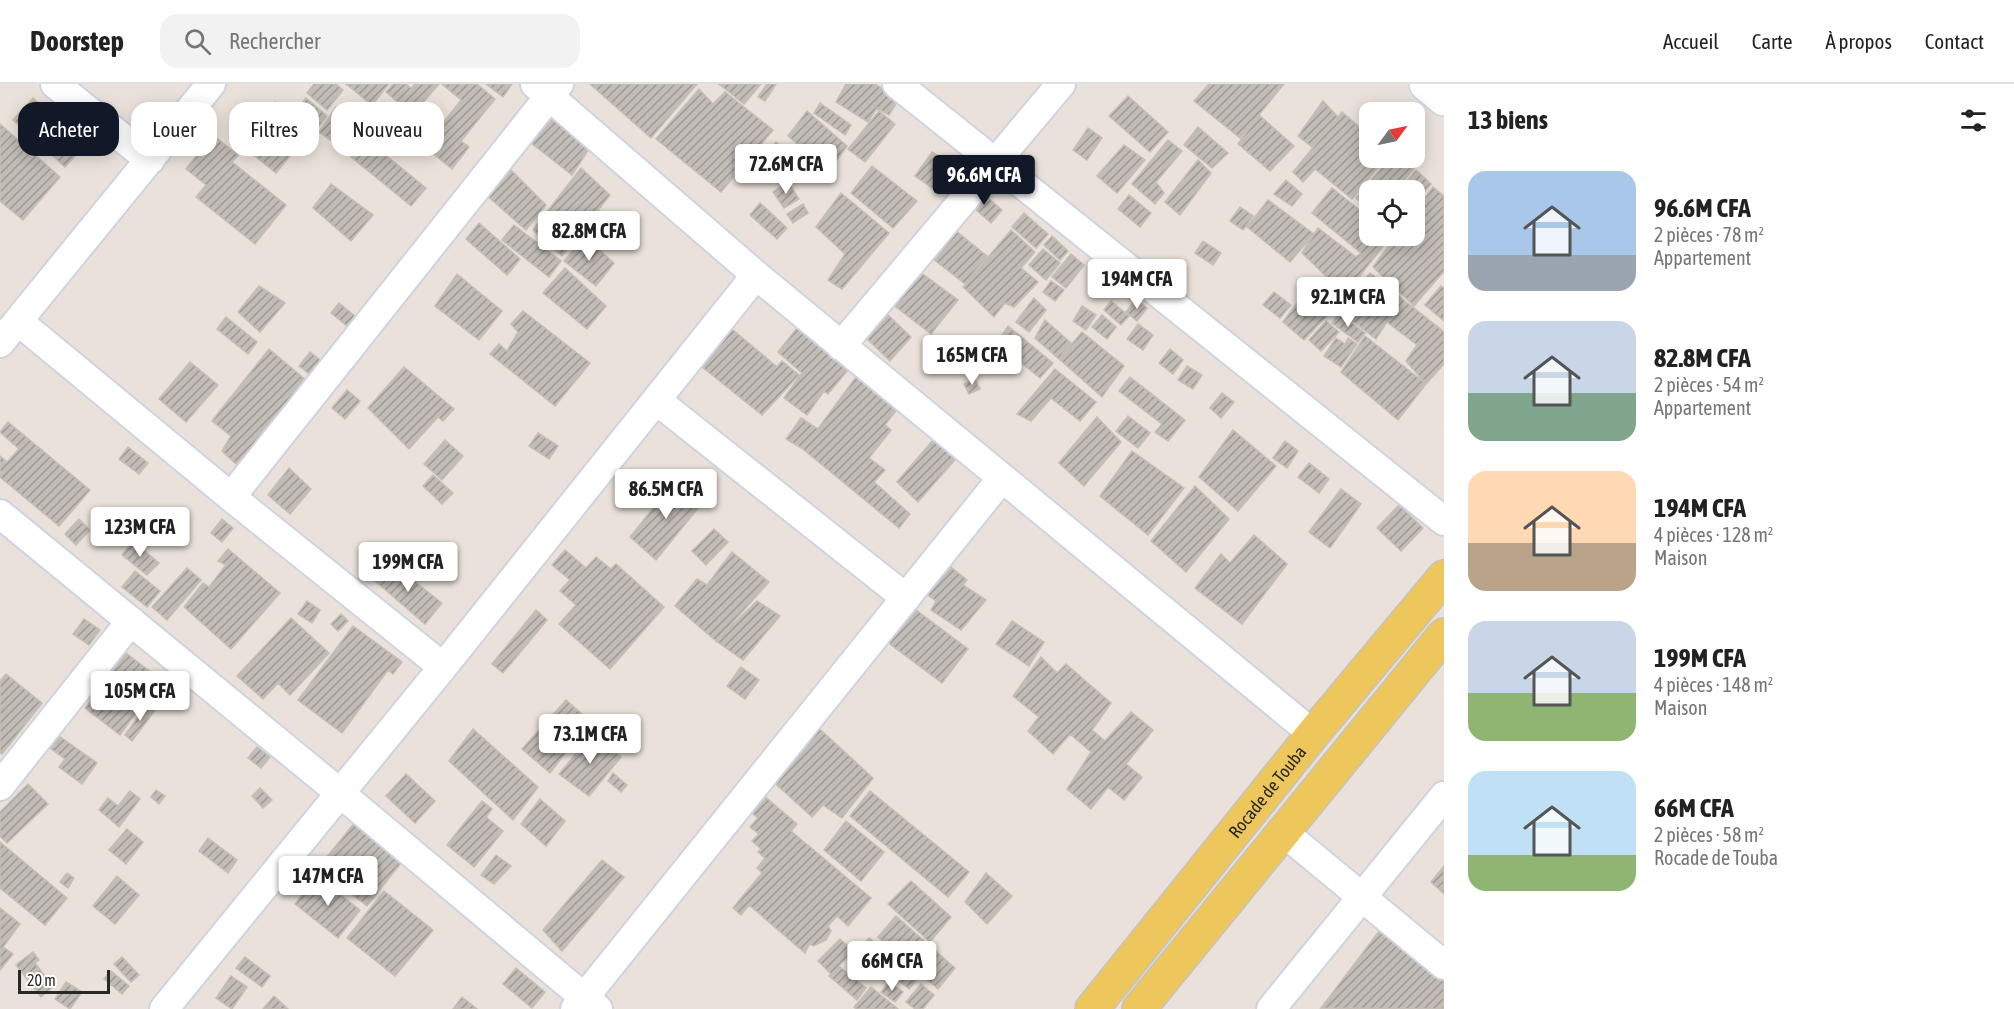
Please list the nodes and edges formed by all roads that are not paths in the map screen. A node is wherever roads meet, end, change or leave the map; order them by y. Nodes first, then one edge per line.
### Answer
1 (55, 84) edge
2 (210, 84) edge
3 (897, 84) edge
4 (1061, 84) edge
5 (1426, 84) edge
6 (547, 88) edge
7 (1444, 99) edge
8 (150, 160) junction
9 (995, 162) junction
10 (756, 275) junction
11 (18, 321) junction
12 (0, 343) edge
13 (841, 346) junction
14 (656, 400) junction
15 (1002, 478) junction
16 (231, 497) junction
17 (0, 514) edge
18 (1444, 520) edge
19 (1444, 577) edge
20 (906, 598) junction
21 (131, 621) junction
22 (1444, 635) edge
23 (443, 667) junction
24 (1313, 734) junction
25 (0, 786) edge
26 (339, 793) junction
27 (1444, 796) edge
28 (1282, 831) junction
29 (1362, 897) junction
30 (1444, 965) edge
31 (586, 1005) edge
32 (164, 1009) edge
33 (1092, 1009) edge
34 (1139, 1009) edge
35 (1271, 1009) edge

1 - 8 street
2 - 8 street
3 - 9 street
4 - 9 street
5 - 7 street
6 - 10 street
6 - 16 street
8 - 11 street
9 - 13 street
9 - 18 street
10 - 13 street
10 - 14 street
11 - 12 street
11 - 16 street
13 - 15 street
14 - 20 street
14 - 23 street
15 - 20 street
15 - 24 street
16 - 23 street
17 - 21 street
19 - 24 main road, Rocade de Touba
20 - 31 street
21 - 25 street
21 - 26 street
22 - 28 main road, Rocade de Touba
23 - 26 street
24 - 33 main road, Rocade de Touba
26 - 31 street
26 - 32 street
27 - 29 street
28 - 29 street
28 - 34 main road, Rocade de Touba
29 - 30 street
29 - 35 street

